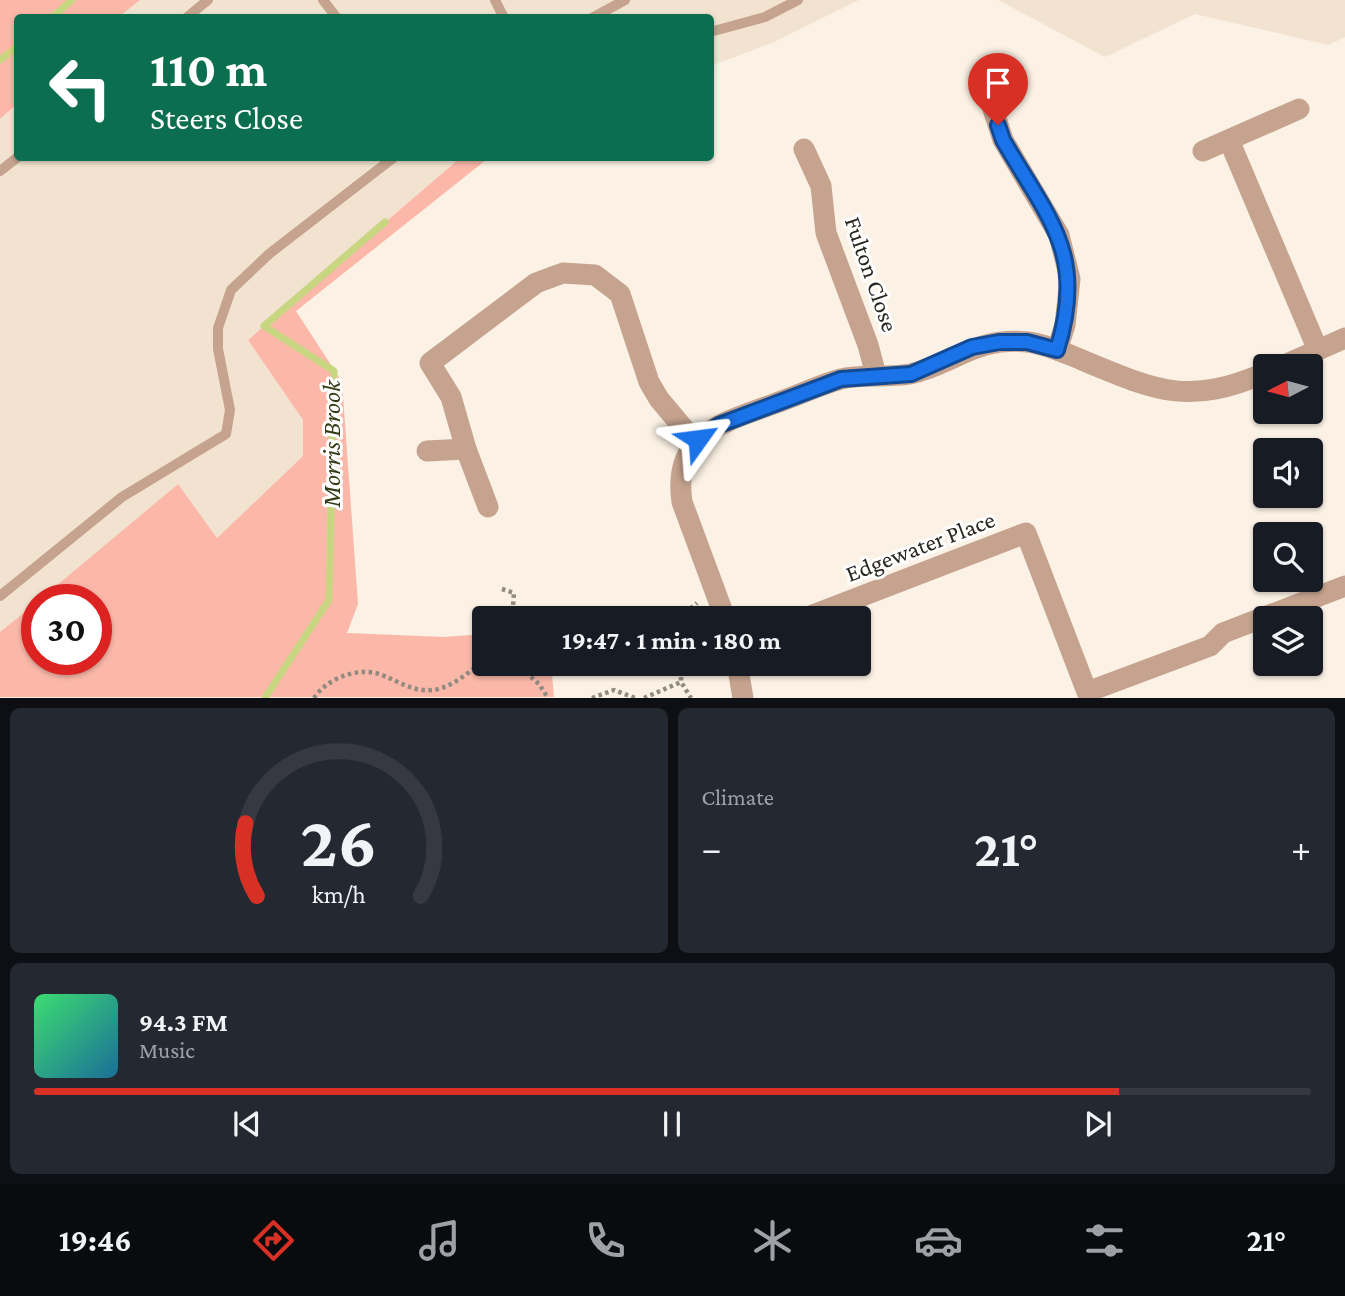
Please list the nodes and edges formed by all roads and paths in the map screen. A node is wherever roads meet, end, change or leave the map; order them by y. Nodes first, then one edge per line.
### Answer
1 (208, 0) edge
2 (323, 0) edge
3 (625, 0) edge
4 (798, 0) edge
5 (191, 14) edge
6 (334, 14) edge
7 (599, 14) edge
8 (714, 31) edge
9 (1299, 109) dead end
10 (993, 110) dead end
11 (1229, 140) junction
12 (804, 149) dead end
13 (1203, 151) dead end
14 (14, 160) edge
15 (389, 161) edge
16 (0, 171) edge
17 (1345, 338) edge
18 (1317, 348) junction
19 (1057, 350) junction
20 (1305, 354) edge
21 (876, 376) junction
22 (1253, 378) edge
23 (695, 442) junction
24 (466, 449) junction
25 (427, 451) dead end
26 (488, 507) dead end
27 (1345, 586) edge
28 (502, 589) dead end
29 (0, 596) edge
30 (513, 606) edge
31 (721, 606) edge
32 (836, 606) edge
33 (472, 668) edge
34 (530, 676) edge
35 (681, 676) edge
36 (739, 676) edge
37 (681, 682) junction
38 (314, 698) edge
39 (548, 698) edge
40 (592, 698) edge
41 (635, 698) edge
42 (644, 698) edge
43 (691, 698) edge
44 (743, 698) edge

1 - 5 lane
2 - 6 lane
3 - 7 lane
4 - 8 lane
9 - 11 street
10 - 19 street
11 - 13 street
11 - 18 street
12 - 21 street, Fulton Close
14 - 16 lane
15 - 29 lane
17 - 18 street
18 - 20 street
19 - 21 street
19 - 22 street
21 - 23 street
23 - 24 street
23 - 31 street
24 - 25 street
24 - 26 street
27 - 32 street, Edgewater Place
28 - 30 path
33 - 38 path
34 - 39 path
35 - 37 path
36 - 44 street
37 - 42 path
37 - 43 path
40 - 41 path

